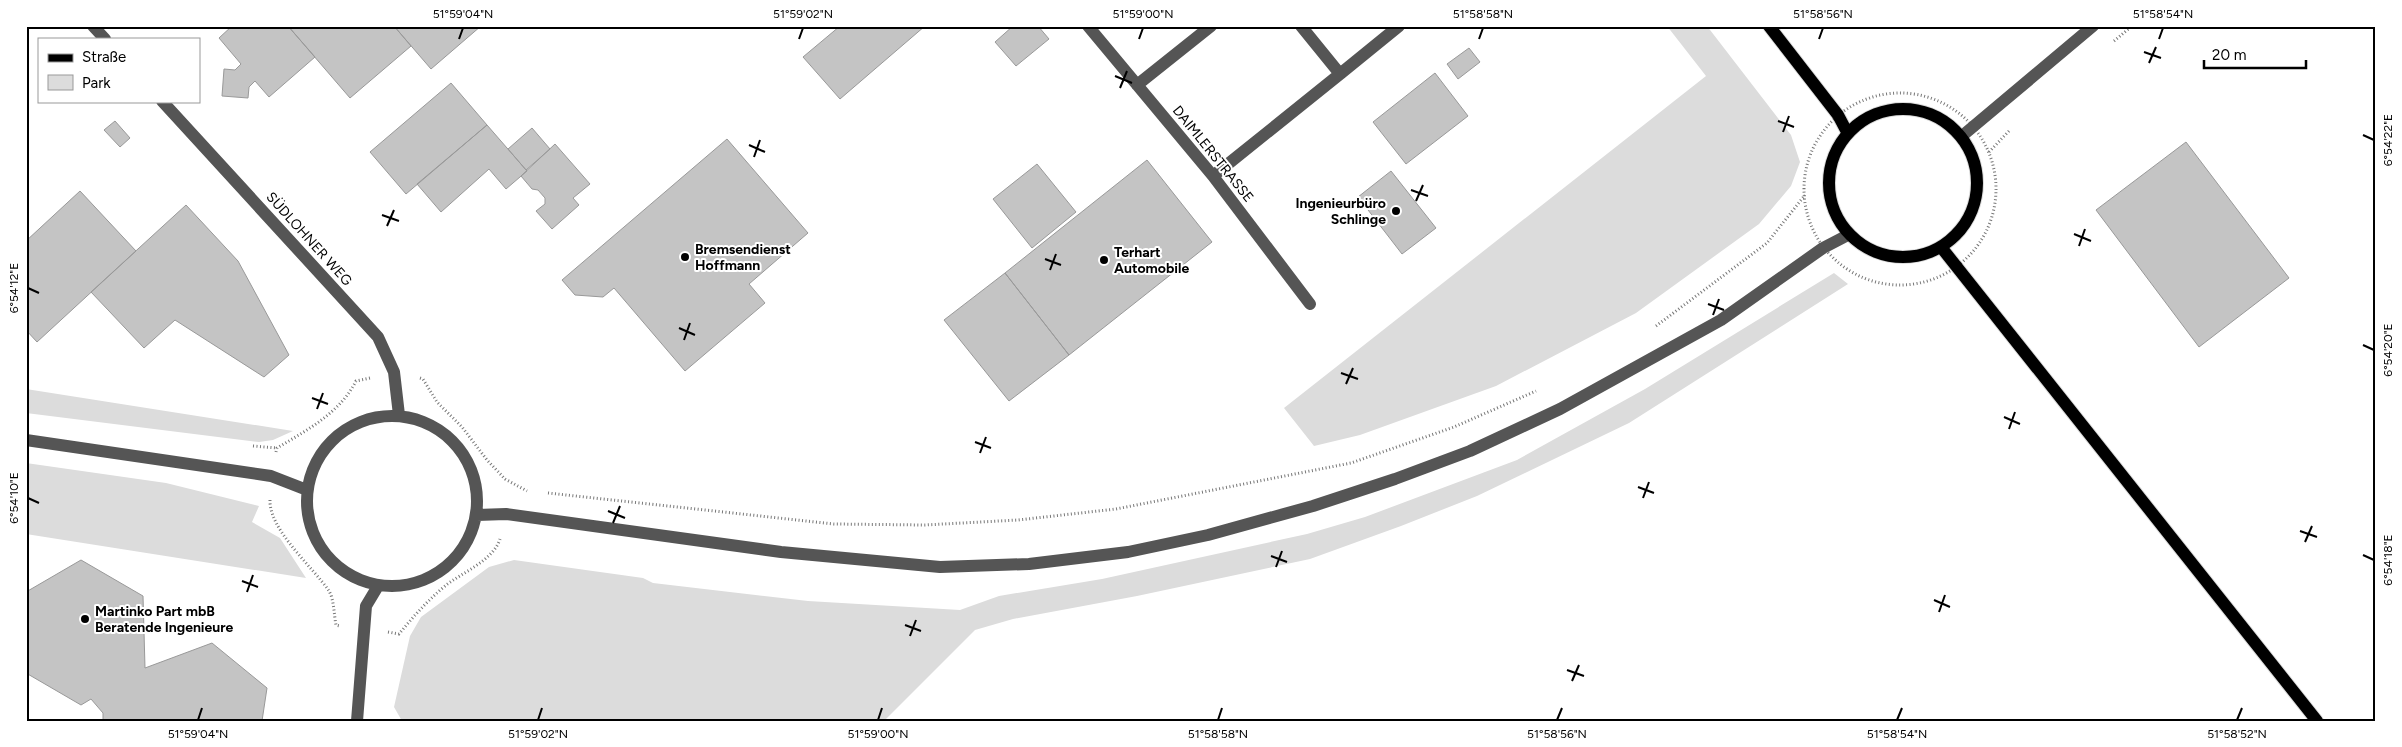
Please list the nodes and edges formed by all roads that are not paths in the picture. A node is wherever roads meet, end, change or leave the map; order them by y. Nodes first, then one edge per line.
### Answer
1 (93, 26) edge
2 (1088, 26) edge
3 (1210, 26) edge
4 (1301, 26) edge
5 (1399, 26) edge
6 (1769, 26) edge
7 (2093, 26) edge
8 (104, 38) edge
9 (1340, 74) junction
10 (1137, 85) junction
11 (163, 102) edge
12 (1848, 132) junction
13 (1962, 136) junction
14 (1213, 176) junction
15 (1848, 235) junction
16 (1941, 247) junction
17 (1310, 304) dead end
18 (399, 415) junction
19 (26, 440) edge
20 (307, 490) junction
21 (477, 515) junction
22 (378, 586) junction
23 (357, 721) edge
24 (2317, 721) edge

1 - 8 street
2 - 10 street, DAIMLERSTRASSE
3 - 10 street
4 - 9 street
5 - 9 street
6 - 12 main road
7 - 13 street
9 - 14 street
10 - 14 street, DAIMLERSTRASSE
11 - 18 street, SÜDLOHNER WEG
12 - 13 main road
12 - 15 main road
13 - 16 main road
14 - 17 street, DAIMLERSTRASSE
15 - 16 main road
15 - 21 street
16 - 24 main road
18 - 20 street
18 - 21 street
19 - 20 street
20 - 22 street
21 - 22 street
22 - 23 street

